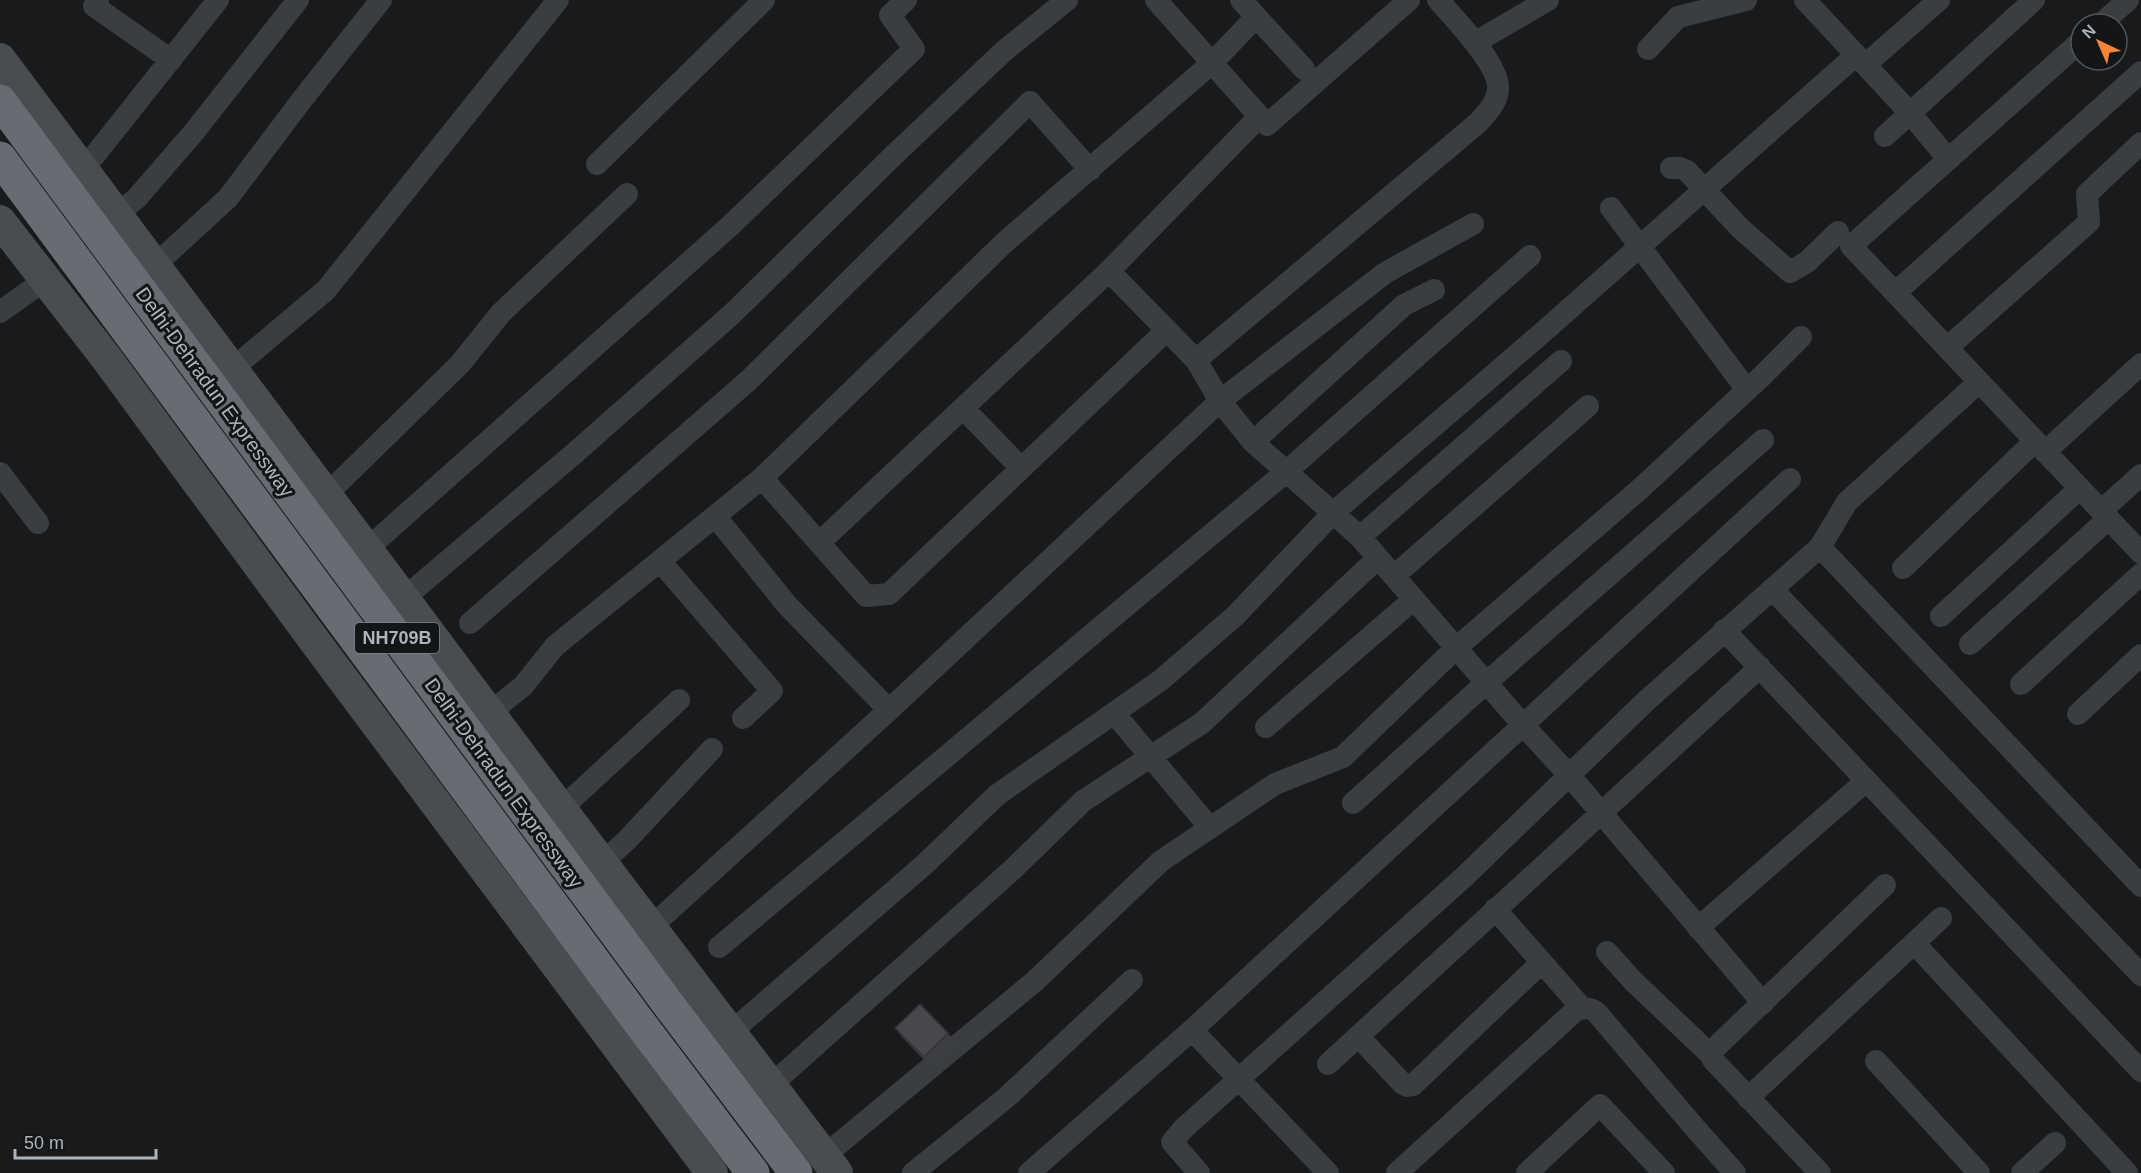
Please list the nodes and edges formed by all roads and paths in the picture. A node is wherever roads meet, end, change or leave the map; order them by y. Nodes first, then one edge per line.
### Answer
1 (98, 0) edge
2 (218, 0) edge
3 (298, 0) edge
4 (381, 0) edge
5 (558, 0) edge
6 (764, 0) edge
7 (906, 0) edge
8 (1066, 0) edge
9 (1156, 0) edge
10 (1241, 0) edge
11 (1410, 0) edge
12 (1438, 0) edge
13 (1548, 0) edge
14 (1746, 0) edge
15 (1805, 0) edge
16 (1939, 0) edge
17 (2034, 0) edge
18 (2129, 0) edge
19 (2115, 12) edge
20 (2141, 12) edge
21 (1256, 17) junction
22 (1476, 42) junction
23 (1648, 49) dead end
24 (2069, 52) edge
25 (1864, 57) junction
26 (0, 59) edge
27 (171, 60) junction
28 (1212, 63) junction
29 (1304, 69) dead end
30 (2141, 72) edge
31 (0, 101) edge
32 (1910, 113) junction
33 (1259, 117) junction
34 (1885, 136) dead end
35 (2141, 143) edge
36 (0, 158) edge
37 (1948, 159) junction
38 (597, 164) dead end
39 (1671, 168) dead end
40 (83, 170) junction
41 (1090, 170) junction
42 (1705, 190) junction
43 (627, 194) dead end
44 (1611, 208) dead end
45 (116, 214) junction
46 (0, 221) edge
47 (1473, 224) dead end
48 (1838, 232) dead end
49 (1640, 247) junction
50 (1530, 256) dead end
51 (154, 266) junction
52 (1109, 271) junction
53 (45, 280) junction
54 (1434, 290) dead end
55 (1895, 293) junction
56 (0, 312) edge
57 (1167, 330) junction
58 (1801, 337) dead end
59 (1947, 348) junction
60 (1196, 360) junction
61 (1561, 361) dead end
62 (2141, 364) edge
63 (232, 369) junction
64 (1979, 381) junction
65 (1747, 390) junction
66 (1220, 401) junction
67 (1588, 406) dead end
68 (963, 408) junction
69 (1763, 440) dead end
70 (1253, 442) junction
71 (2040, 446) junction
72 (1021, 468) junction
73 (1287, 471) junction
74 (0, 474) edge
75 (2141, 475) edge
76 (762, 478) junction
77 (1790, 479) dead end
78 (2080, 488) junction
79 (326, 495) junction
80 (1334, 512) junction
81 (2105, 515) junction
82 (716, 516) junction
83 (38, 523) dead end
84 (1360, 537) junction
85 (819, 543) junction
86 (1820, 547) junction
87 (367, 549) junction
88 (2141, 553) edge
89 (1378, 558) junction
90 (660, 561) junction
91 (1903, 568) dead end
92 (2141, 574) edge
93 (1394, 576) junction
94 (422, 584) junction
95 (1772, 589) junction
96 (1414, 599) junction
97 (1941, 616) dead end
98 (470, 623) dead end
99 (1724, 630) junction
100 (1970, 644) dead end
101 (1456, 648) junction
102 (2141, 655) edge
103 (1760, 668) junction
104 (1486, 683) junction
105 (2020, 684) dead end
106 (679, 699) dead end
107 (497, 709) junction
108 (889, 710) junction
109 (1114, 713) junction
110 (2078, 714) dead end
111 (743, 718) dead end
112 (1523, 726) junction
113 (1266, 727) dead end
114 (712, 749) dead end
115 (1151, 756) junction
116 (1569, 775) junction
117 (1866, 781) junction
118 (578, 793) junction
119 (1353, 803) dead end
120 (1601, 813) junction
121 (1210, 828) junction
122 (615, 851) junction
123 (1885, 885) dead end
124 (2141, 886) edge
125 (1495, 909) junction
126 (667, 912) junction
127 (1941, 918) dead end
128 (1698, 928) junction
129 (1914, 943) junction
130 (719, 947) dead end
131 (1606, 952) dead end
132 (1541, 963) junction
133 (2141, 975) edge
134 (1132, 980) dead end
135 (1763, 1002) junction
136 (1581, 1008) junction
137 (744, 1020) junction
138 (1192, 1030) junction
139 (1358, 1036) junction
140 (1712, 1056) junction
141 (1876, 1062) dead end
142 (1328, 1064) dead end
143 (2141, 1071) edge
144 (783, 1074) junction
145 (1239, 1079) junction
146 (1749, 1098) junction
147 (2055, 1143) dead end
148 (838, 1151) edge
149 (1656, 1170) edge
150 (712, 1173) edge
151 (753, 1173) edge
152 (796, 1173) edge
153 (913, 1173) edge
154 (1029, 1173) edge
155 (1199, 1173) edge
156 (1328, 1173) edge
157 (1397, 1173) edge
158 (1527, 1173) edge
159 (1735, 1173) edge
160 (1820, 1173) edge
161 (1979, 1173) edge
162 (2022, 1173) edge
163 (2127, 1173) edge

1 - 27 street
2 - 27 street
3 - 45 street
4 - 51 street
5 - 63 street
6 - 38 street
7 - 87 street
8 - 94 street
9 - 28 street
10 - 21 street
11 - 33 street
12 - 22 street
13 - 22 street
14 - 23 street
15 - 25 street
16 - 25 street
17 - 32 street
18 - 19 street
18 - 20 street
21 - 28 street
21 - 29 street
22 - 60 street
24 - 37 street
25 - 32 street
25 - 42 street
26 - 40 street
27 - 40 street
28 - 33 street
28 - 41 street
30 - 55 street
31 - 152 highway, Delhi-Dehradun Expressway / NH709B
32 - 34 street
32 - 37 street
33 - 52 street
35 - 59 street
36 - 151 highway, Delhi-Dehradun Expressway / NH709B
37 - 55 street
39 - 42 street
40 - 45 street
41 - 76 street
41 - 98 street
42 - 48 street
42 - 49 street
43 - 79 street
44 - 49 street
45 - 51 street
46 - 53 street
47 - 66 street
49 - 65 street
49 - 80 street
50 - 73 street
51 - 63 street
52 - 57 street
52 - 68 street
53 - 56 street
53 - 150 street
54 - 70 street
55 - 59 street
57 - 60 street
57 - 72 street
58 - 65 street
59 - 64 street
60 - 66 street
61 - 84 street
62 - 71 street
63 - 79 street
64 - 71 street
64 - 86 street
65 - 101 street
66 - 70 street
66 - 108 street
67 - 93 street
68 - 72 street
68 - 85 street
69 - 104 street
70 - 73 street
71 - 78 street
71 - 91 street
72 - 85 street
73 - 80 street
73 - 130 street
74 - 83 street
75 - 81 street
76 - 82 street
76 - 85 street
77 - 112 street
78 - 81 street
78 - 97 street
79 - 87 street
80 - 84 street
80 - 109 street
81 - 88 street
81 - 100 street
82 - 90 street
82 - 108 street
84 - 89 street
86 - 95 street
86 - 124 street
87 - 94 street
89 - 93 street
89 - 115 street
90 - 107 street
90 - 111 street
92 - 105 street
93 - 96 street
94 - 107 street
95 - 99 street
95 - 133 street
96 - 101 street
96 - 113 street
99 - 103 street
99 - 116 street
101 - 104 street
101 - 121 street
102 - 110 street
103 - 117 street
103 - 120 street
104 - 112 street
104 - 119 street
106 - 118 street
107 - 118 street
108 - 126 street
109 - 115 street
109 - 137 street
112 - 116 street
112 - 138 street
114 - 122 street
115 - 121 street
115 - 144 street
116 - 120 street
116 - 145 street
117 - 128 street
117 - 143 street
118 - 122 street
120 - 125 street
120 - 128 street
121 - 148 street
122 - 126 street
123 - 135 street
125 - 132 street
125 - 139 street
126 - 137 street
127 - 129 street
128 - 135 street
129 - 146 street
129 - 163 street
131 - 140 street
132 - 136 street
132 - 139 street
134 - 153 street
135 - 140 street
136 - 157 street
136 - 159 street
137 - 144 street
138 - 145 street
138 - 154 street
139 - 142 street
140 - 146 street
141 - 161 street
144 - 148 street
145 - 155 street
145 - 156 street
146 - 160 street
147 - 162 street
149 - 158 street

